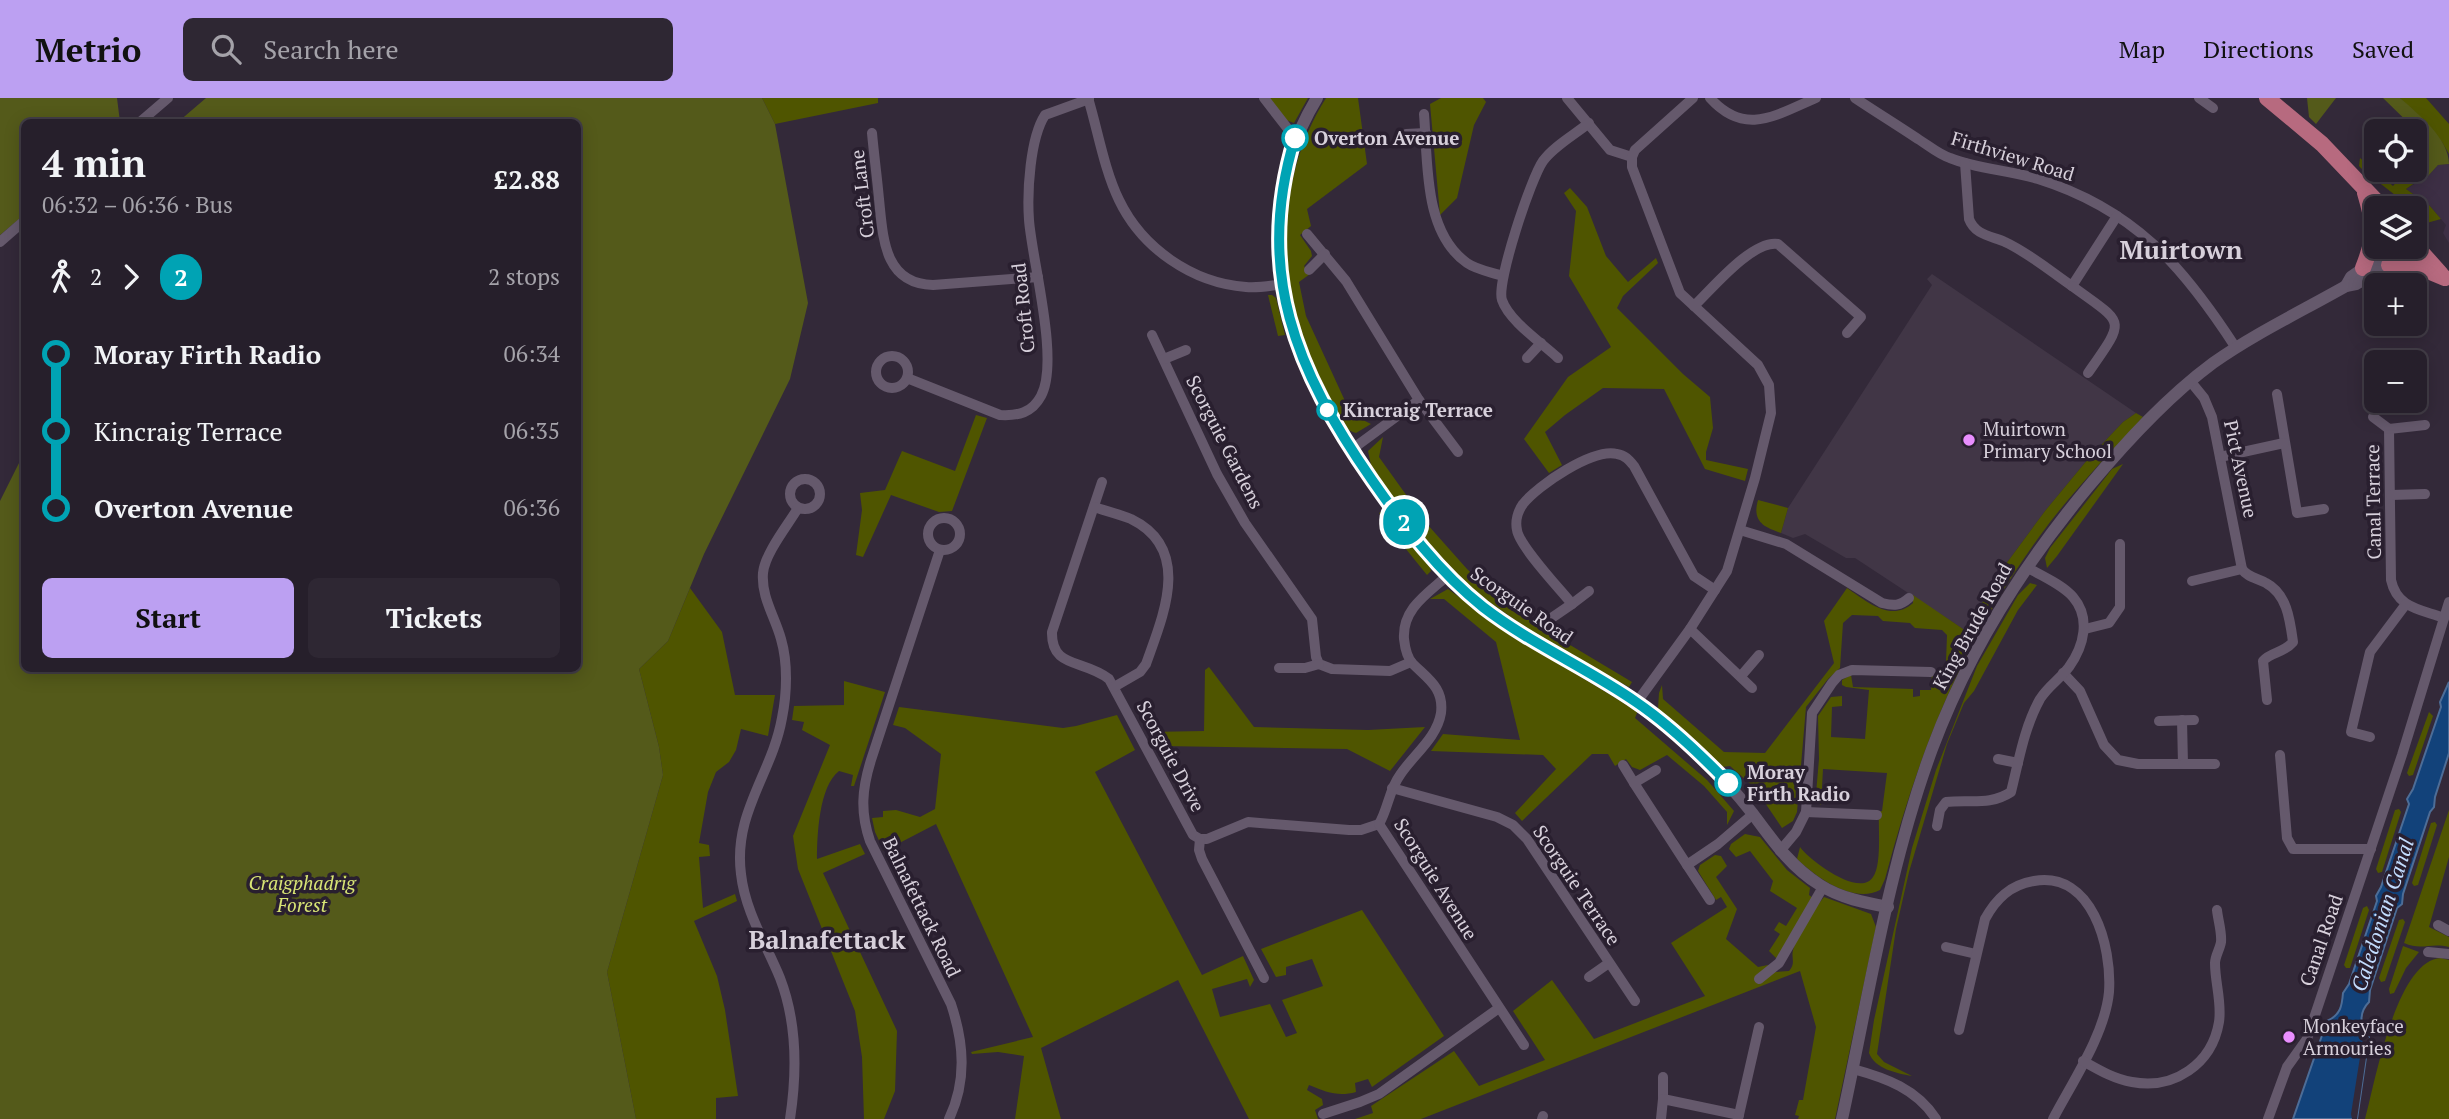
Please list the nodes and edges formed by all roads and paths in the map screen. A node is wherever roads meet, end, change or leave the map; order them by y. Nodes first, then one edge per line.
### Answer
1 (168, 98) edge
2 (1264, 98) edge
3 (1317, 98) edge
4 (1567, 98) edge
5 (1693, 98) edge
6 (1710, 98) edge
7 (1816, 98) edge
8 (1855, 98) edge
9 (2199, 98) edge
10 (2267, 98) edge
11 (1088, 99) edge
12 (2213, 108) dead end
13 (1424, 114) dead end
14 (144, 119) edge
15 (1589, 123) junction
16 (872, 133) dead end
17 (1426, 133) junction
18 (1406, 134) dead end
19 (1295, 138) junction
20 (1632, 157) junction
21 (1965, 163) junction
22 (2364, 189) junction
23 (2371, 196) edge
24 (2117, 216) junction
25 (21, 224) edge
26 (1307, 234) dead end
27 (0, 242) edge
28 (1325, 254) junction
29 (2427, 258) edge
30 (2376, 259) edge
31 (2398, 259) edge
32 (2389, 265) junction
33 (2363, 268) junction
34 (1310, 270) dead end
35 (1503, 276) junction
36 (1038, 277) junction
37 (2447, 281) edge
38 (1283, 284) junction
39 (2071, 286) junction
40 (2346, 286) junction
41 (1694, 306) junction
42 (1847, 333) dead end
43 (1152, 335) dead end
44 (1541, 343) junction
45 (2236, 348) junction
46 (1186, 349) dead end
47 (1527, 358) dead end
48 (1558, 358) dead end
49 (1164, 359) junction
50 (2088, 373) dead end
51 (907, 378) dead end
52 (2191, 382) junction
53 (2277, 394) dead end
54 (1419, 400) junction
55 (2373, 417) dead end
56 (2425, 425) dead end
57 (2389, 429) junction
58 (2284, 443) junction
59 (1351, 450) junction
60 (1458, 452) dead end
61 (2220, 457) junction
62 (1102, 482) dead end
63 (2425, 494) dead end
64 (2391, 495) junction
65 (1094, 507) junction
66 (798, 508) dead end
67 (2324, 509) dead end
68 (1740, 530) junction
69 (2120, 544) dead end
70 (940, 550) dead end
71 (2027, 567) junction
72 (2242, 569) junction
73 (1447, 576) junction
74 (2192, 581) dead end
75 (1715, 590) junction
76 (1589, 591) dead end
77 (1909, 598) dead end
78 (2449, 602) edge
79 (1572, 604) junction
80 (2406, 604) junction
81 (1552, 617) dead end
82 (2444, 618) junction
83 (1690, 629) junction
84 (2085, 629) junction
85 (1759, 655) dead end
86 (1411, 662) junction
87 (1319, 664) junction
88 (1279, 668) dead end
89 (1931, 672) dead end
90 (2063, 673) junction
91 (1741, 676) junction
92 (1114, 687) junction
93 (1752, 688) dead end
94 (2267, 700) dead end
95 (1637, 702) junction
96 (2159, 720) dead end
97 (2182, 720) junction
98 (2194, 720) dead end
99 (2371, 737) dead end
100 (2280, 755) dead end
101 (1998, 760) dead end
102 (2018, 763) junction
103 (2183, 764) junction
104 (2215, 764) dead end
105 (1623, 765) dead end
106 (1656, 770) dead end
107 (1634, 783) junction
108 (1392, 788) junction
109 (1806, 812) junction
110 (1753, 814) junction
111 (1877, 815) dead end
112 (1379, 824) junction
113 (1937, 826) dead end
114 (1200, 839) junction
115 (2371, 849) junction
116 (1780, 851) junction
117 (1687, 865) junction
118 (1823, 887) junction
119 (1710, 900) dead end
120 (1888, 907) junction
121 (2217, 910) dead end
122 (2438, 925) dead end
123 (2449, 931) edge
124 (1946, 947) dead end
125 (2428, 952) dead end
126 (1976, 954) junction
127 (2449, 954) edge
128 (1609, 963) junction
129 (1589, 976) dead end
130 (1264, 978) dead end
131 (1759, 979) dead end
132 (1635, 1000) dead end
133 (1499, 1008) junction
134 (1759, 1027) dead end
135 (1959, 1030) dead end
136 (1524, 1045) dead end
137 (2083, 1060) junction
138 (1853, 1069) junction
139 (1663, 1077) dead end
140 (1663, 1099) junction
141 (1323, 1114) dead end
142 (1739, 1117) edge
143 (790, 1119) edge
144 (949, 1119) edge
145 (1661, 1119) edge
146 (1842, 1119) edge
147 (1936, 1119) edge
148 (2053, 1119) edge
149 (2268, 1119) edge

1 - 14 street
2 - 19 street
3 - 19 street, Scorguie Road
4 - 15 street
5 - 20 street
6 - 7 street
8 - 21 street, Firthview Road
9 - 12 street
10 - 22 main road
11 - 36 street, Croft Road
11 - 38 street
13 - 17 street
15 - 20 street
15 - 35 street
16 - 36 street, Croft Lane
17 - 18 street
17 - 35 street
19 - 38 street, Scorguie Road
20 - 41 street
21 - 24 street, Firthview Road
21 - 39 street
22 - 23 main road
22 - 33 main road
24 - 39 street
24 - 45 street, Firthview Road
25 - 27 street
26 - 28 street
28 - 34 street
28 - 54 street
29 - 37 main road
30 - 33 street, King Brude Road
31 - 32 street, King Brude Road
32 - 37 main road
32 - 40 street, King Brude Road
33 - 40 street, King Brude Road
35 - 44 street
36 - 51 street, Croft Road
38 - 59 street, Scorguie Road
39 - 50 street
40 - 45 street, King Brude Road
41 - 42 street
41 - 68 street
43 - 49 street, Scorguie Gardens
44 - 47 street
44 - 48 street
45 - 52 street, King Brude Road
46 - 49 street
49 - 87 street, Scorguie Gardens
52 - 61 street, Pict Avenue
52 - 71 street, King Brude Road
53 - 58 street
54 - 59 street
54 - 60 street
55 - 57 street
56 - 57 street, Canal Terrace
57 - 64 street, Canal Terrace
58 - 61 street
58 - 67 street
59 - 73 street, Scorguie Road
61 - 72 street, Pict Avenue
62 - 65 street, Scorguie Drive
63 - 64 street
64 - 80 street, Canal Terrace
65 - 92 street, Scorguie Drive
65 - 92 street, Scorguie Drive
66 - 143 street
68 - 75 street
68 - 77 street
69 - 84 street
70 - 144 street, Balnafettack Road
71 - 84 street
71 - 120 street, King Brude Road
72 - 74 street
72 - 94 street
73 - 86 street
73 - 95 street, Scorguie Road
75 - 79 street
75 - 83 street
76 - 79 street
78 - 82 street, Canal Road
79 - 81 street
80 - 82 street
80 - 99 street
82 - 115 street, Canal Road
83 - 91 street
83 - 95 street
84 - 90 street
85 - 91 street
86 - 87 street
86 - 108 street, Scorguie Avenue
87 - 88 street
89 - 109 street
90 - 102 street
90 - 103 street
91 - 93 street
92 - 114 street, Scorguie Drive
95 - 110 street, Scorguie Road
96 - 97 street
97 - 98 street
97 - 103 street
100 - 115 street
101 - 102 street
102 - 113 street
103 - 104 street
105 - 107 street
106 - 107 street
107 - 117 street
108 - 112 street, Scorguie Avenue
108 - 128 street, Scorguie Terrace
109 - 111 street
109 - 116 street
110 - 116 street, Scorguie Road
110 - 117 street
112 - 114 street, Scorguie Drive
112 - 133 street, Scorguie Avenue
114 - 130 street, Scorguie Drive
115 - 149 street, Canal Road
116 - 118 street, Scorguie Road
117 - 119 street
118 - 120 street, Scorguie Road
118 - 131 street
120 - 138 street, King Brude Road
121 - 137 street
122 - 123 street
124 - 126 street
125 - 127 street
126 - 135 street
126 - 137 street
128 - 129 street
128 - 132 street, Scorguie Terrace
133 - 136 street, Scorguie Avenue
133 - 141 street
134 - 142 street
137 - 148 street
138 - 146 street, King Brude Road
138 - 147 street
139 - 140 street
140 - 142 street
140 - 145 street

